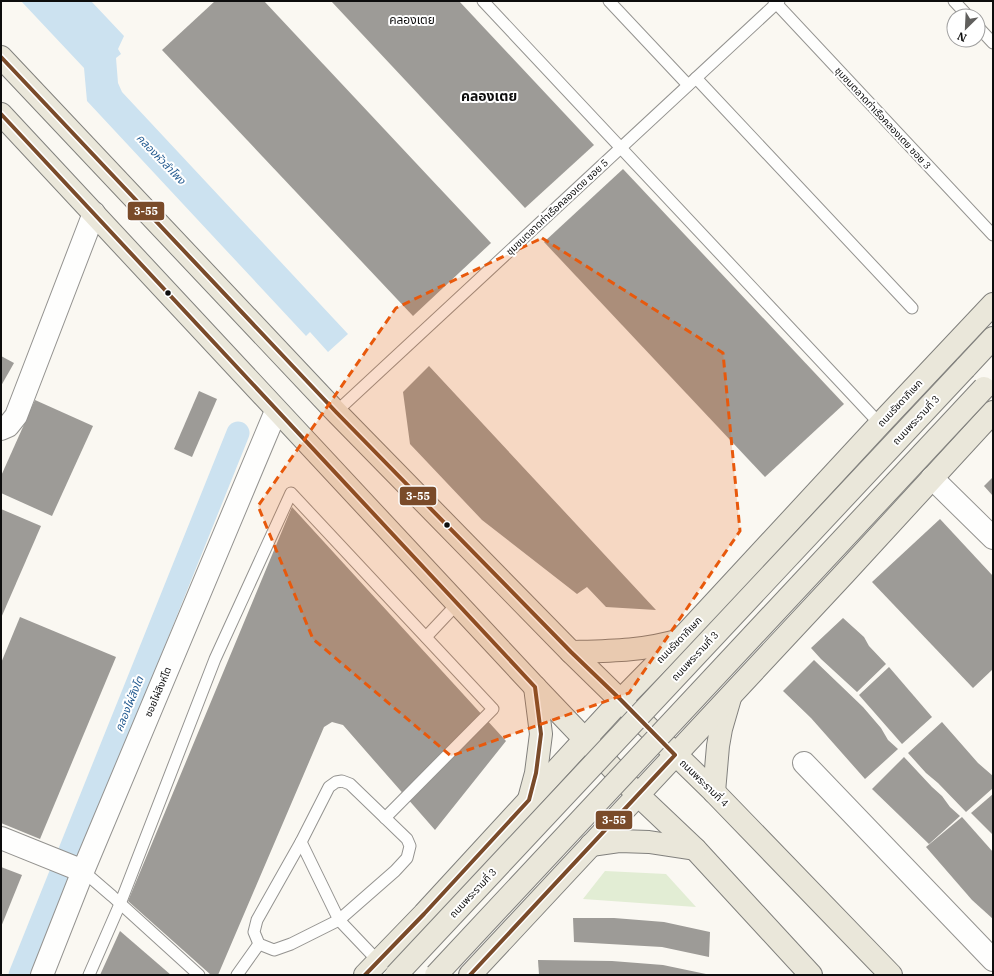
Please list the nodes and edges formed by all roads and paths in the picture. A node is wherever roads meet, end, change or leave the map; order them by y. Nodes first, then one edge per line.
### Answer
1 (609, 1) edge
2 (776, 2) edge
3 (491, 4) edge
4 (986, 36) edge
5 (993, 43) edge
6 (1, 57) edge
7 (692, 82) junction
8 (1, 114) edge
9 (621, 148) junction
10 (94, 213) junction
11 (993, 235) edge
12 (993, 304) edge
13 (912, 308) dead end
14 (993, 338) edge
15 (993, 379) edge
16 (276, 411) junction
17 (336, 412) junction
18 (993, 412) edge
19 (880, 424) junction
20 (1, 429) edge
21 (932, 478) junction
22 (993, 538) edge
23 (457, 604) junction
24 (426, 637) junction
25 (680, 640) junction
26 (571, 652) junction
27 (535, 687) junction
28 (731, 695) junction
29 (621, 700) junction
30 (586, 739) junction
31 (675, 755) junction
32 (804, 762) dead end
33 (714, 792) junction
34 (638, 795) junction
35 (529, 800) junction
36 (385, 818) junction
37 (1, 838) edge
38 (301, 842) junction
39 (591, 845) junction
40 (695, 849) junction
41 (77, 869) junction
42 (120, 904) junction
43 (339, 920) junction
44 (259, 944) junction
45 (993, 960) edge
46 (371, 968) edge
47 (42, 975) edge
48 (89, 975) edge
49 (199, 975) edge
50 (237, 975) edge
51 (396, 975) edge
52 (436, 975) edge
53 (470, 975) edge
54 (811, 975) edge
55 (890, 975) edge

1 - 7 lane
2 - 7 lane, ชุมชนตลาดท่าเรือคลองเตย ซอย 5
2 - 11 lane, ชุมชนตลาดท่าเรือคลองเตย ซอย 3
3 - 9 lane
4 - 5 lane
6 - 17 main road, ถนนพระรามที่ 4
7 - 9 lane, ชุมชนตลาดท่าเรือคลองเตย ซอย 5
7 - 13 lane
8 - 10 main road
9 - 17 lane, ชุมชนตลาดท่าเรือคลองเตย ซอย 5
9 - 19 lane
10 - 16 main road
10 - 20 street
12 - 19 main road, ถนนรัชดาภิเษก
14 - 51 main road, ถนนพระรามที่ 3, bridge
15 - 52 main road, bridge
16 - 23 main road
16 - 41 street, ซอยไผ่สิงห์โต
17 - 26 main road, ถนนพระรามที่ 4
18 - 21 main road
19 - 25 main road, ถนนรัชดาภิเษก
21 - 22 street
21 - 28 main road
23 - 24 lane
23 - 27 main road
24 - 36 lane
24 - 42 lane
25 - 26 main road
25 - 29 main road, ถนนรัชดาภิเษก
26 - 29 main road, ถนนพระรามที่ 4
27 - 30 main road
27 - 35 main road
28 - 31 main road
28 - 33 main road
29 - 30 main road, ถนนรัชดาภิเษก
29 - 31 main road, ถนนพระรามที่ 4
30 - 34 main road
30 - 35 main road, ถนนรัชดาภิเษก
31 - 33 main road, ถนนพระรามที่ 4
31 - 34 main road
32 - 45 street
33 - 55 main road, ถนนพระรามที่ 4
34 - 39 main road
34 - 40 main road
35 - 46 main road, ถนนรัชดาภิเษก
36 - 38 lane
36 - 43 lane
37 - 41 street
38 - 43 lane
38 - 44 lane
39 - 40 main road
39 - 53 main road
40 - 54 main road
41 - 42 lane
41 - 47 street, ซอยไผ่สิงห์โต
42 - 48 lane
42 - 49 lane
43 - 44 lane
43 - 46 lane
44 - 50 lane

